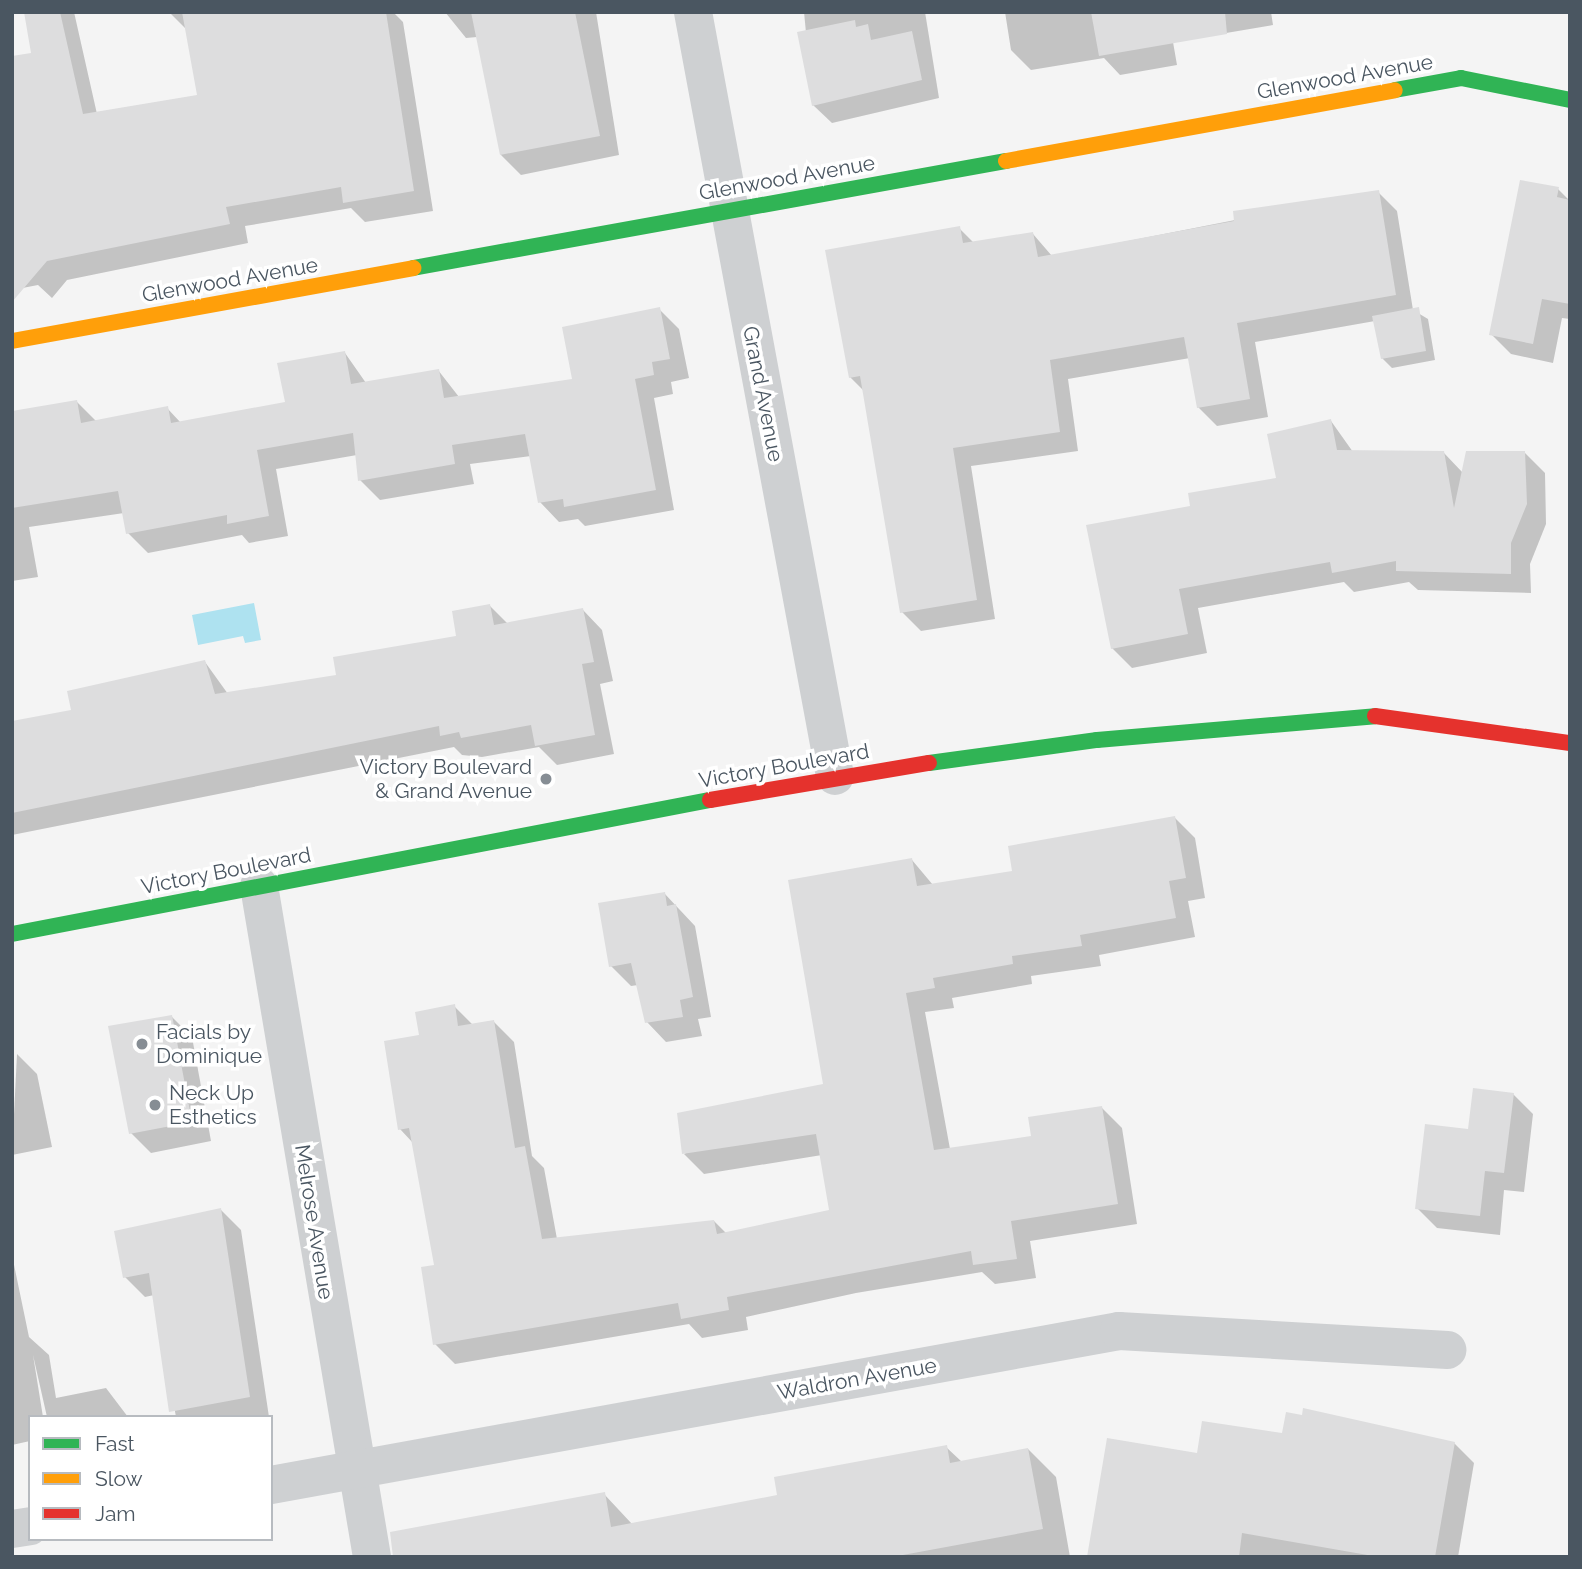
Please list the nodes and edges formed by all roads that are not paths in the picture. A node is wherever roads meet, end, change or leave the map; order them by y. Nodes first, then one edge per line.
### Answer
1 (693, 12) edge
2 (1570, 100) edge
3 (729, 210) junction
4 (12, 341) edge
5 (1570, 743) edge
6 (835, 776) junction
7 (258, 886) junction
8 (12, 934) edge
9 (1447, 1350) dead end
10 (356, 1471) junction
11 (273, 1485) edge
12 (372, 1557) edge

1 - 3 street, Grand Avenue
2 - 3 main road, Glenwood Avenue
3 - 4 main road, Glenwood Avenue
3 - 6 street, Grand Avenue
5 - 6 main road, Victory Boulevard
6 - 7 main road, Victory Boulevard
7 - 8 main road, Victory Boulevard
7 - 10 street, Melrose Avenue
9 - 10 street, Waldron Avenue
10 - 11 street, Waldron Avenue
10 - 12 street, Melrose Avenue

